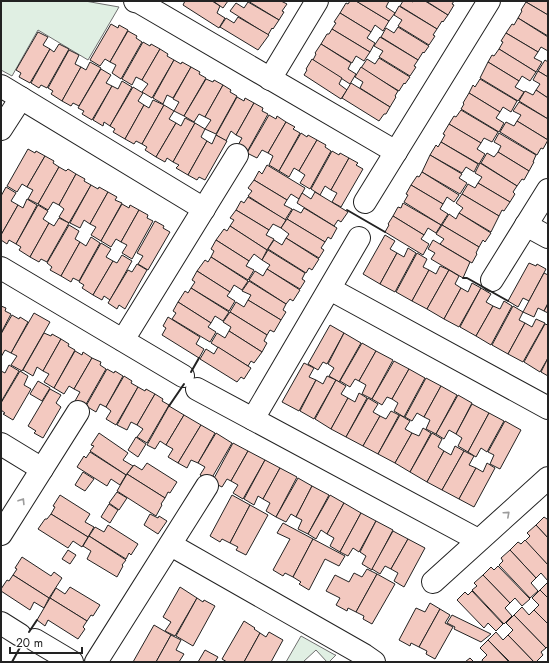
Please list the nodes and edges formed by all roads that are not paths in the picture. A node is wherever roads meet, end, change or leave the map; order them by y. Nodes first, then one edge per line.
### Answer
1 (138, 1) edge
2 (317, 1) edge
3 (489, 1) edge
4 (270, 79) junction
5 (1, 86) edge
6 (9, 112) edge
7 (396, 152) junction
8 (237, 156) dead end
9 (548, 190) edge
10 (366, 202) dead end
11 (204, 209) junction
12 (526, 225) junction
13 (548, 237) edge
14 (359, 238) dead end
15 (1, 268) edge
16 (492, 280) dead end
17 (330, 289) junction
18 (123, 340) junction
19 (548, 408) edge
20 (78, 412) dead end
21 (253, 419) junction
22 (1, 444) edge
23 (42, 469) junction
24 (548, 478) edge
25 (207, 486) dead end
26 (1, 534) edge
27 (478, 540) junction
28 (171, 545) junction
29 (433, 582) dead end
30 (1, 623) edge
31 (365, 660) edge
32 (72, 662) edge
33 (96, 662) edge

1 - 4 street
2 - 4 street
3 - 7 street
4 - 7 street
5 - 6 street
6 - 11 street
7 - 10 street
8 - 11 street
9 - 12 street
11 - 18 street
12 - 13 street
12 - 16 street
14 - 17 street
15 - 18 street
17 - 19 street
17 - 21 street
18 - 21 street
20 - 23 street
21 - 27 street
22 - 23 street
26 -> 23 street
27 -> 24 street
25 - 28 street
27 - 29 street
28 - 31 street
28 - 33 street
30 - 32 street

